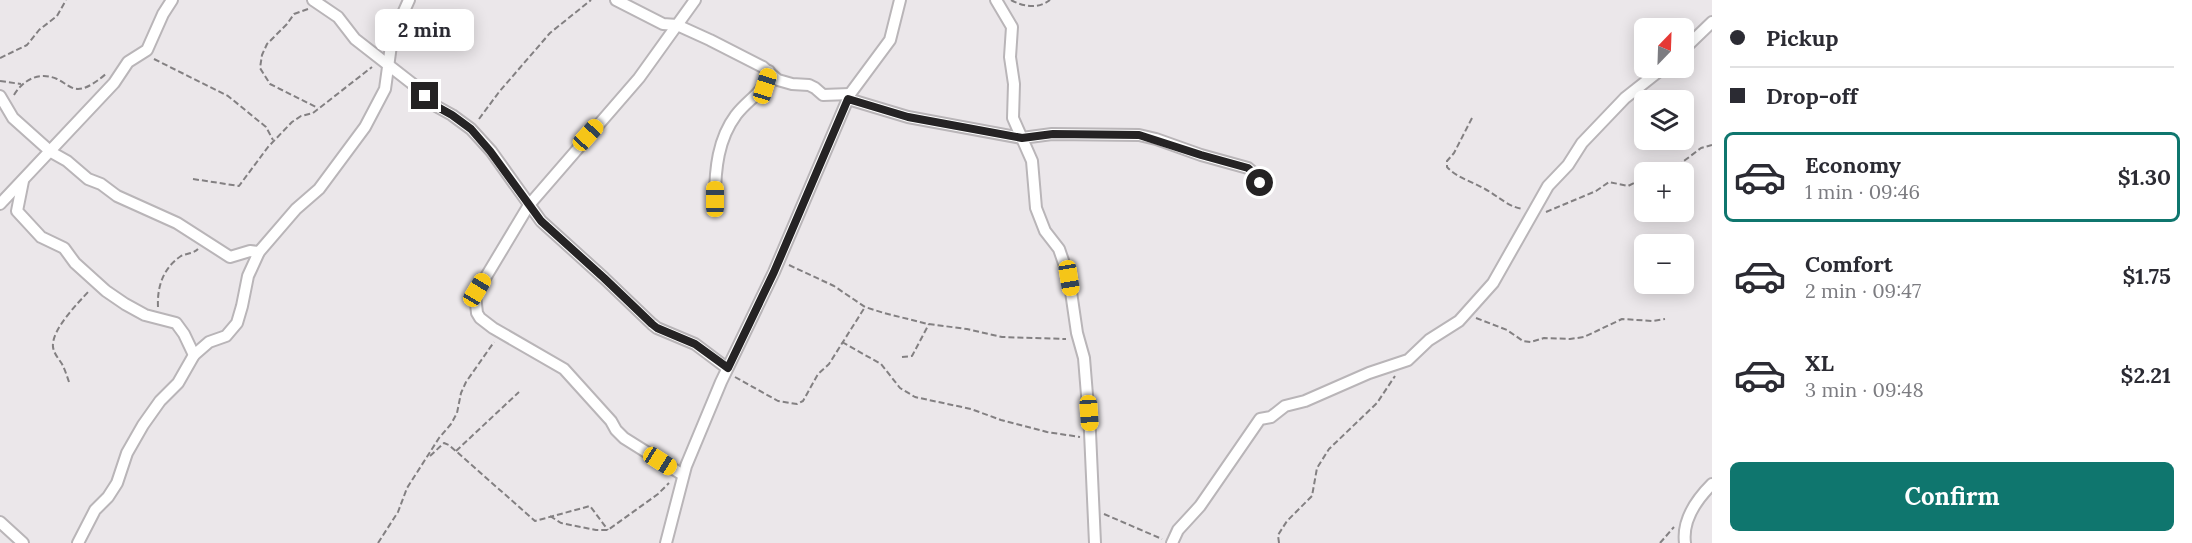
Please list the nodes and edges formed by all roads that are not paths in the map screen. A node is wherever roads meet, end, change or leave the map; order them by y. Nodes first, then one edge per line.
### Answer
1 (172, 0) edge
2 (409, 0) edge
3 (616, 0) edge
4 (695, 0) edge
5 (900, 0) edge
6 (996, 0) edge
7 (317, 3) edge
8 (1712, 22) edge
9 (677, 25) junction
10 (1694, 39) edge
11 (386, 63) junction
12 (769, 71) junction
13 (1650, 78) edge
14 (0, 96) edge
15 (849, 96) junction
16 (4, 110) edge
17 (1022, 138) junction
18 (51, 152) junction
19 (24, 180) junction
20 (1260, 183) dead end
21 (715, 199) dead end
22 (0, 204) edge
23 (529, 205) junction
24 (259, 252) junction
25 (194, 355) junction
26 (728, 368) junction
27 (681, 474) junction
28 (1712, 484) edge
29 (0, 522) edge
30 (1170, 542) edge
31 (23, 543) edge
32 (78, 543) edge
33 (666, 543) edge
34 (1095, 543) edge
35 (1685, 543) edge

1 - 18 street
2 - 11 street
3 - 9 street
4 - 9 street
5 - 15 street
6 - 17 street
7 - 11 street
8 - 10 street
9 - 12 street
9 - 23 street
11 - 23 street
11 - 24 street
12 - 15 street
12 - 21 street
13 - 30 street
14 - 16 street
15 - 17 street
15 - 26 street
16 - 18 street
17 - 20 street
17 - 34 street
18 - 19 street
18 - 24 street
19 - 22 street
19 - 25 street
23 - 26 street
23 - 27 street
24 - 25 street
25 - 32 street
26 - 27 street
27 - 33 street
28 - 35 street
29 - 31 street

